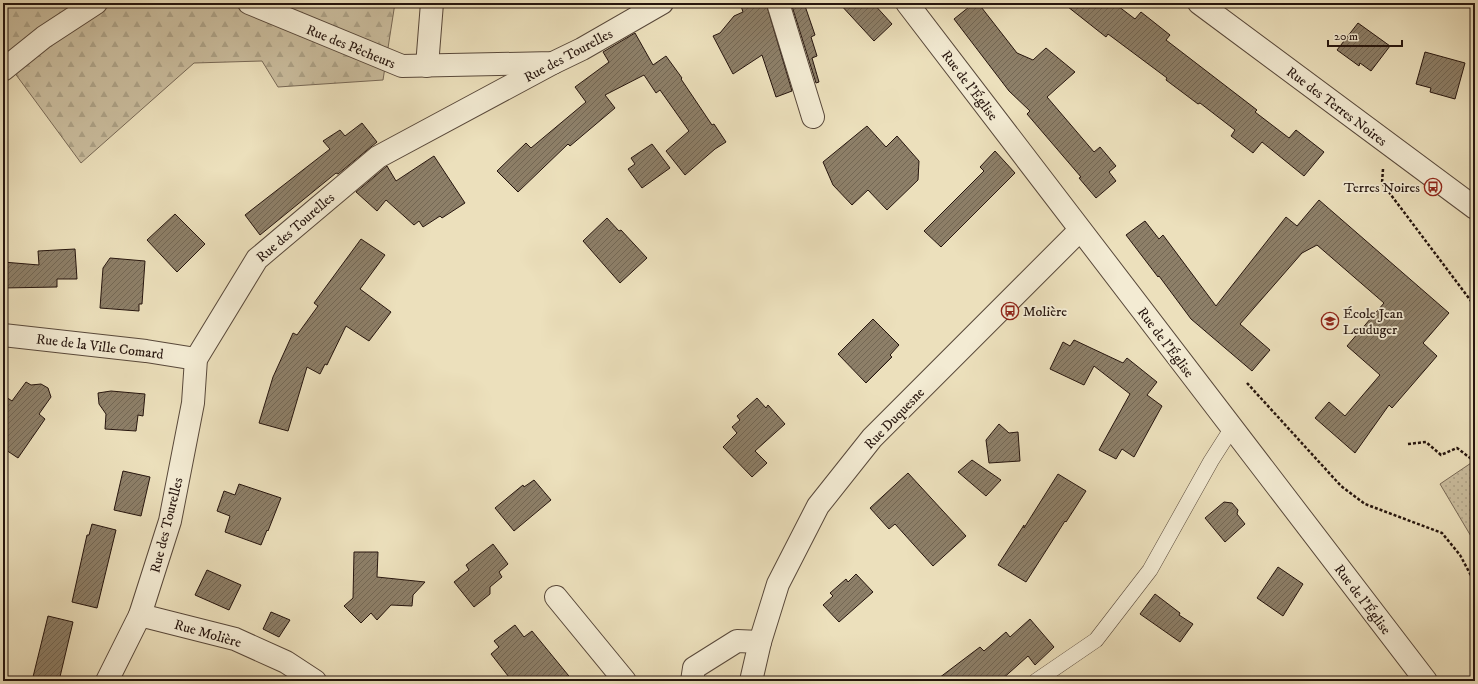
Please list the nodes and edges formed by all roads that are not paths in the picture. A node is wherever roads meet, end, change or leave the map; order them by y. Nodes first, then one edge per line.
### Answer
1 (96, 3) edge
2 (249, 3) edge
3 (432, 3) edge
4 (662, 3) edge
5 (778, 3) edge
6 (907, 3) edge
7 (1199, 3) edge
8 (553, 63) junction
9 (427, 66) junction
10 (3, 70) edge
11 (813, 118) dead end
12 (1475, 208) edge
13 (1080, 230) junction
14 (3, 335) edge
15 (48, 340) junction
16 (3, 351) edge
17 (196, 359) junction
18 (1232, 428) junction
19 (556, 597) dead end
20 (140, 615) junction
21 (760, 642) junction
22 (107, 681) edge
23 (315, 681) edge
24 (625, 681) edge
25 (692, 681) edge
26 (751, 681) edge
27 (1036, 681) edge
28 (1426, 681) edge

1 - 10 street
2 - 9 street, Rue des Pêcheurs
3 - 9 street
4 - 8 street, Rue des Tourelles
5 - 11 street
6 - 13 street, Rue de l'Église
7 - 12 street, Rue des Terres Noires
8 - 9 street, Rue des Pêcheurs
8 - 17 street, Rue des Tourelles
13 - 18 street, Rue de l'Église
13 - 21 street, Rue Duquesne
14 - 15 street, Rue de la Ville Comard
15 - 16 street
15 - 17 street, Rue de la Ville Comard
17 - 20 street, Rue des Tourelles
18 - 27 lane
18 - 28 street, Rue de l'Église
19 - 24 street
20 - 22 street, Rue des Tourelles
20 - 23 street, Rue Molière
21 - 25 street
21 - 26 street, Rue Duquesne

